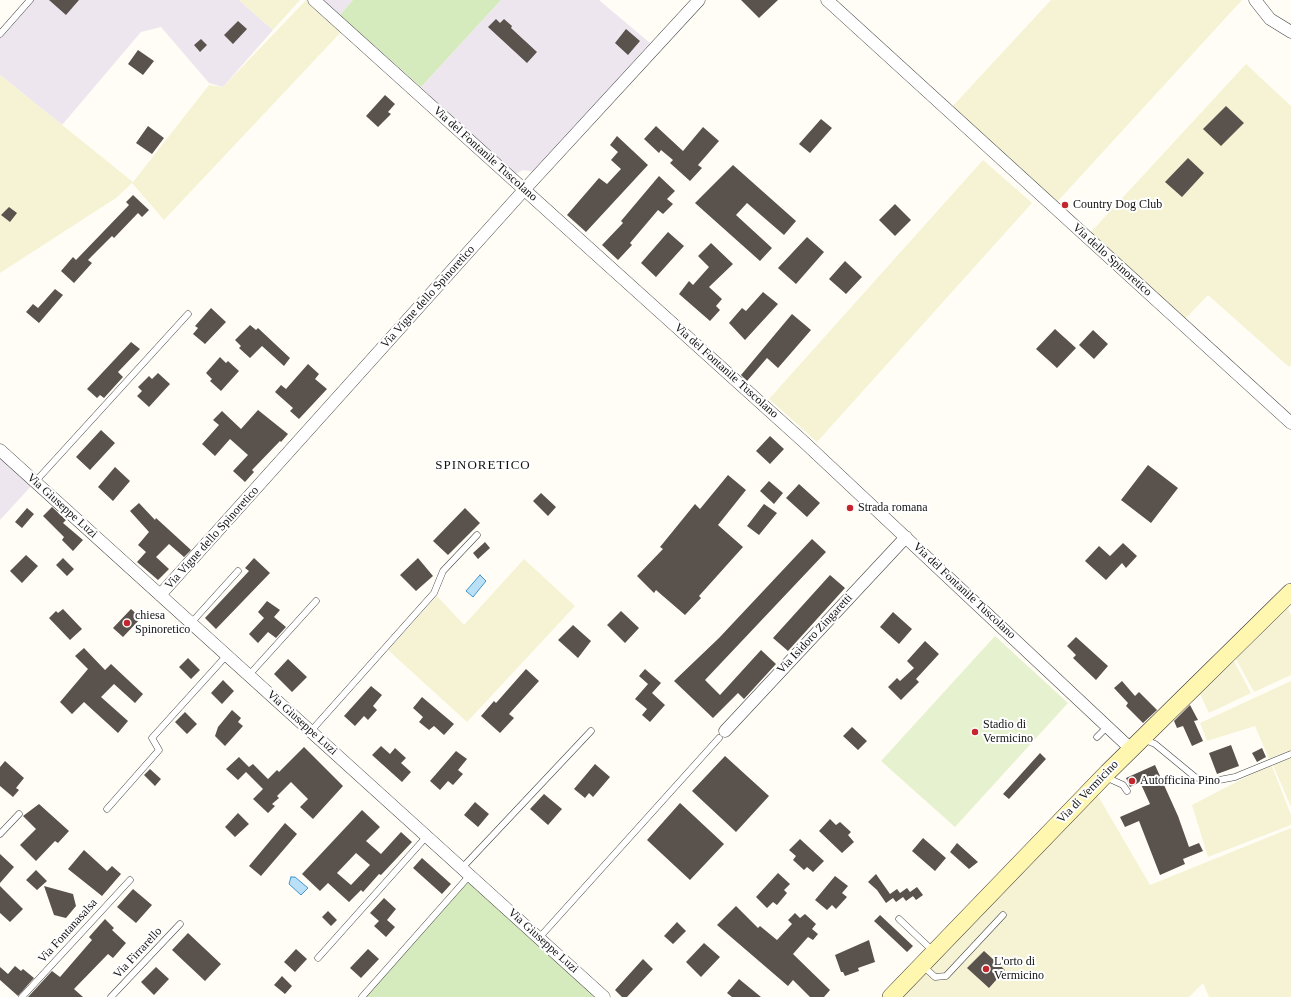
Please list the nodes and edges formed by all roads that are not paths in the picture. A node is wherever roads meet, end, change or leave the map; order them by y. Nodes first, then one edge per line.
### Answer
1 (30, 0) edge
2 (314, 0) edge
3 (699, 0) edge
4 (827, 0) edge
5 (1255, 0) edge
6 (1291, 32) edge
7 (0, 34) edge
8 (524, 190) junction
9 (188, 314) dead end
10 (1291, 423) edge
11 (0, 450) edge
12 (35, 482) junction
13 (477, 535) dead end
14 (906, 537) junction
15 (238, 571) dead end
16 (160, 595) junction
17 (1290, 597) edge
18 (316, 601) dead end
19 (191, 623) junction
20 (227, 655) junction
21 (249, 675) junction
22 (1108, 726) junction
23 (311, 731) junction
24 (591, 731) dead end
25 (722, 735) joint
26 (1097, 737) dead end
27 (1136, 744) junction
28 (1291, 754) edge
29 (1110, 779) dead end
30 (1127, 791) dead end
31 (107, 809) dead end
32 (19, 814) dead end
33 (0, 834) edge
34 (427, 836) junction
35 (466, 871) junction
36 (130, 880) dead end
37 (1003, 916) dead end
38 (899, 919) dead end
39 (180, 924) dead end
40 (539, 938) junction
41 (935, 952) junction
42 (318, 958) dead end
43 (922, 965) junction
44 (22, 997) edge
45 (111, 997) edge
46 (362, 997) edge
47 (604, 997) edge
48 (891, 997) edge

1 - 7 lane
2 - 8 street, Via del Fontanile Tuscolano
3 - 8 street, Via Vigne dello Spinoretico
4 - 10 street, Via dello Spinoretico
5 - 6 street
8 - 14 street, Via del Fontanile Tuscolano
8 - 16 street, Via Vigne dello Spinoretico
9 - 12 lane
11 - 12 street, Via Giuseppe Luzi
12 - 16 street, Via Giuseppe Luzi
13 - 23 lane
14 - 22 street, Via del Fontanile Tuscolano
14 - 25 street, Via Isidoro Zingaretti
15 - 19 lane
16 - 19 street, Via Giuseppe Luzi
17 - 27 main road, Via di Vermicino
18 - 21 lane
19 - 20 street, Via Giuseppe Luzi
20 - 21 street, Via Giuseppe Luzi
20 - 31 lane
21 - 23 street, Via Giuseppe Luzi
22 - 26 lane
22 - 27 street, Via del Fontanile Tuscolano
23 - 34 street, Via Giuseppe Luzi
24 - 35 lane
25 - 40 lane
27 - 28 lane
27 - 41 main road, Via di Vermicino
29 - 30 lane
32 - 33 lane
34 - 35 street, Via Giuseppe Luzi
34 - 42 lane
35 - 40 street, Via Giuseppe Luzi
35 - 46 lane
36 - 44 lane, Via Fontanasalsa
37 - 43 lane
38 - 41 lane
39 - 45 lane, Via Firrarello
40 - 47 street, Via Giuseppe Luzi
41 - 43 main road, Via di Vermicino
43 - 48 main road, Via di Vermicino

